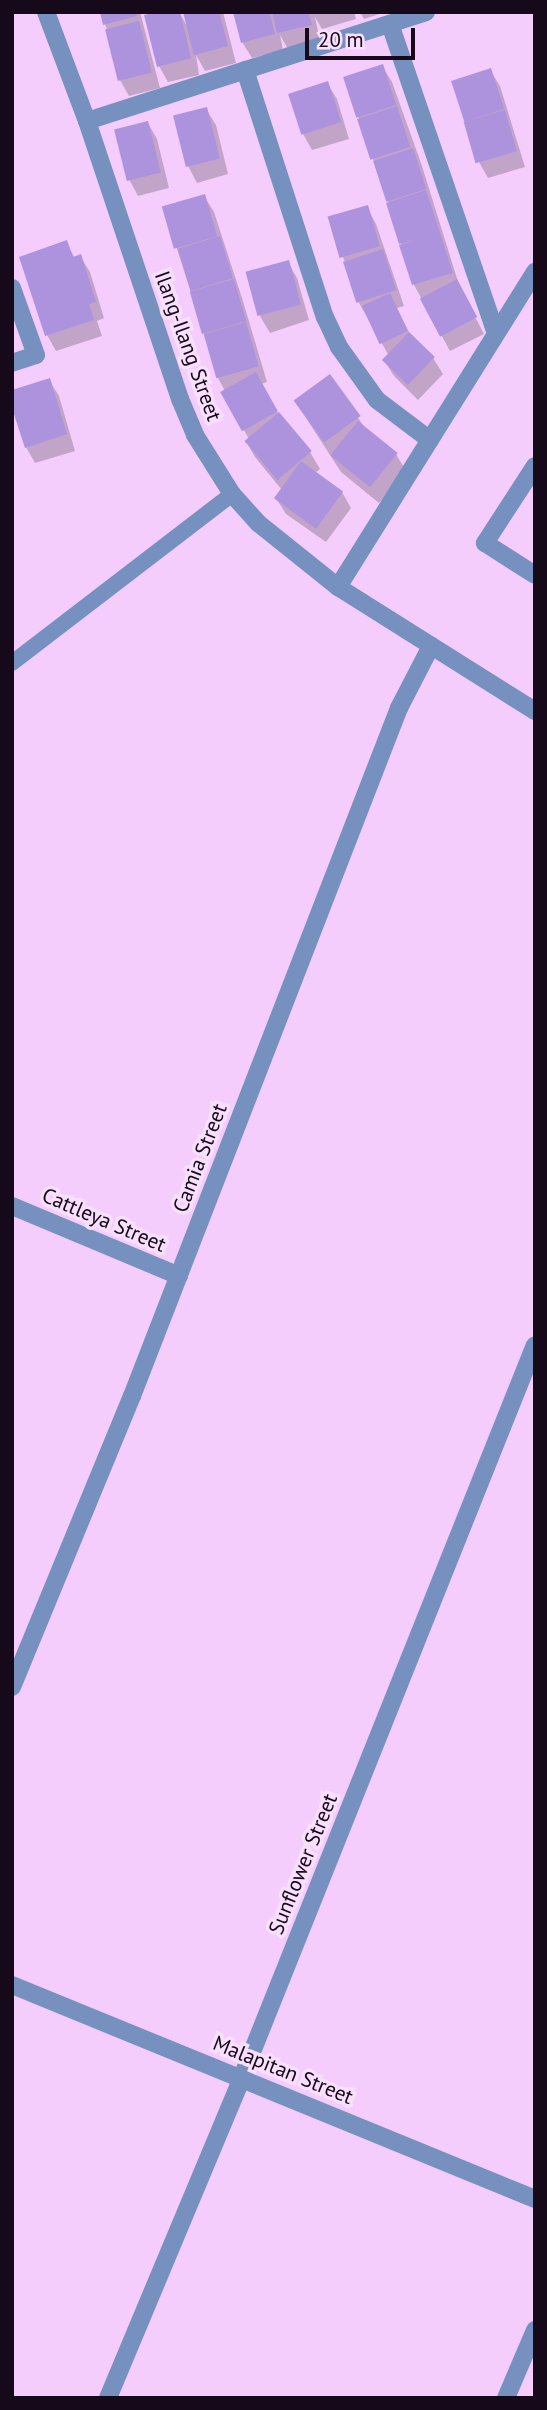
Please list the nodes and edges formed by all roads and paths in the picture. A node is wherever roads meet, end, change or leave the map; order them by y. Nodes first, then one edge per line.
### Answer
1 (46, 12) edge
2 (426, 12) edge
3 (390, 24) junction
4 (245, 70) junction
5 (86, 121) junction
6 (535, 272) edge
7 (12, 288) edge
8 (496, 333) junction
9 (12, 363) edge
10 (430, 440) junction
11 (535, 466) edge
12 (232, 494) junction
13 (535, 575) edge
14 (338, 587) junction
15 (431, 646) junction
16 (12, 663) edge
17 (535, 711) edge
18 (12, 1206) edge
19 (179, 1276) junction
20 (535, 1345) edge
21 (12, 1687) edge
22 (12, 1985) edge
23 (242, 2077) junction
24 (535, 2199) edge
25 (535, 2330) edge
26 (108, 2398) edge
27 (506, 2398) edge

1 - 5 street, Ilang-Ilang Street
2 - 3 street
3 - 4 street
3 - 8 street
4 - 5 street
4 - 10 street
5 - 12 street, Ilang-Ilang Street
6 - 8 street
7 - 9 street
8 - 10 street
10 - 14 street
11 - 13 street
12 - 14 street, Ilang-Ilang Street
12 - 16 lane
14 - 15 street, Ilang-Ilang Street
15 - 17 street, Ilang-Ilang Street
15 - 19 street, Camia Street
18 - 19 street, Cattleya Street
19 - 21 street, Camia Street
20 - 23 street, Sunflower Street
22 - 23 street, Malapitan Street
23 - 24 street, Malapitan Street
23 - 26 street, Sunflower Street
25 - 27 street

